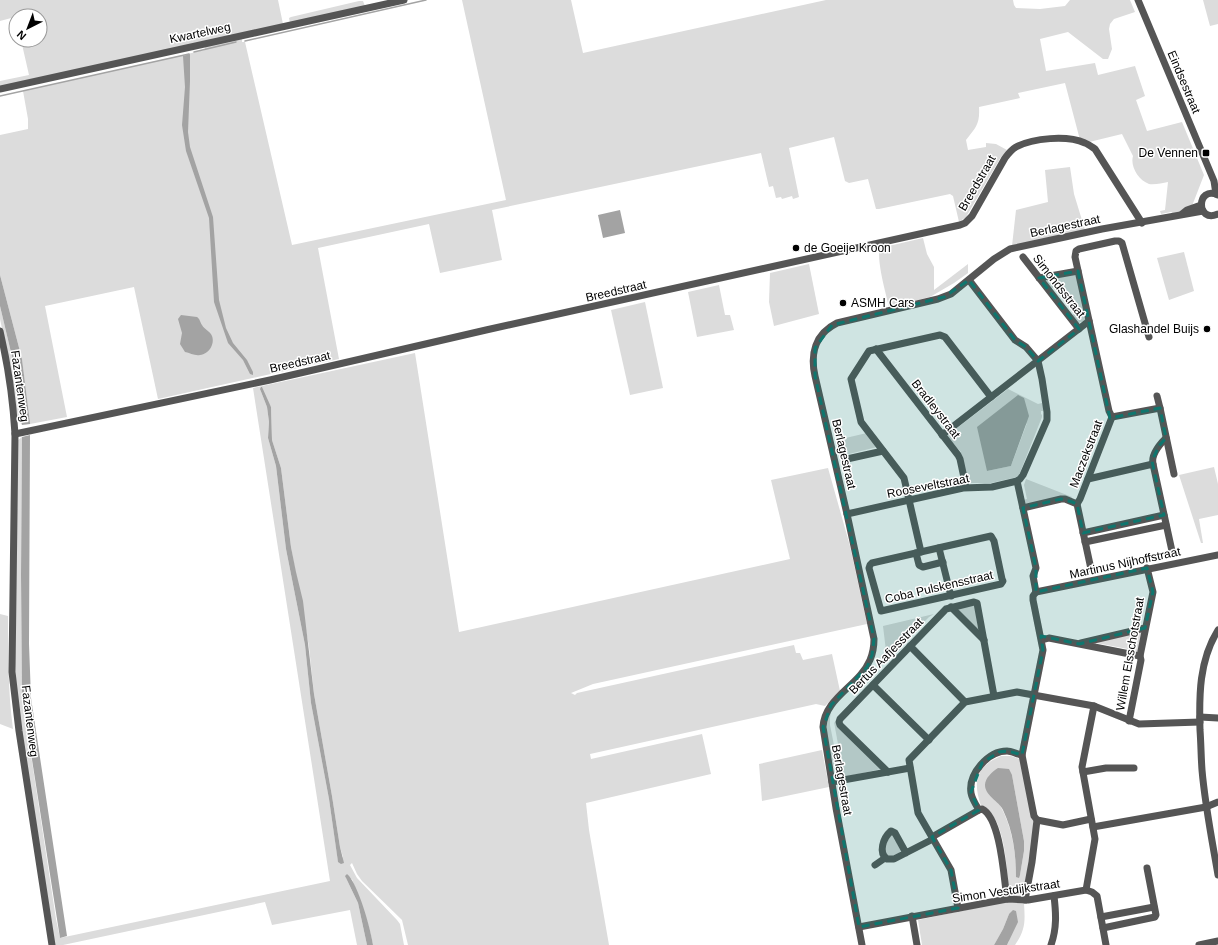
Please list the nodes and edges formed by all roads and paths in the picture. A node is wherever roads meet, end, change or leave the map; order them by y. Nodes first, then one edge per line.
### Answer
1 (404, 0) edge
2 (1138, 0) edge
3 (0, 89) edge
4 (1214, 194) edge
5 (1202, 208) junction
6 (1217, 216) edge
7 (1142, 223) junction
8 (1023, 257) dead end
9 (1078, 270) junction
10 (1039, 278) junction
11 (969, 280) junction
12 (1089, 321) junction
13 (1079, 329) junction
14 (0, 331) edge
15 (1149, 337) dead end
16 (876, 350) junction
17 (1038, 361) junction
18 (1157, 396) dead end
19 (991, 397) junction
20 (1160, 408) junction
21 (1112, 417) junction
22 (15, 434) junction
23 (942, 435) junction
24 (1166, 438) junction
25 (883, 451) junction
26 (847, 459) dead end
27 (1153, 464) junction
28 (1174, 474) dead end
29 (1088, 479) junction
30 (1017, 481) junction
31 (966, 487) junction
32 (909, 501) junction
33 (1076, 504) junction
34 (1023, 508) junction
35 (847, 514) junction
36 (1164, 515) junction
37 (1166, 525) junction
38 (1083, 533) junction
39 (1085, 542) junction
40 (940, 548) junction
41 (1172, 551) dead end
42 (919, 552) junction
43 (1218, 555) edge
44 (943, 562) junction
45 (1147, 568) junction
46 (1091, 569) dead end
47 (1036, 592) junction
48 (951, 596) junction
49 (951, 607) junction
50 (1145, 628) junction
51 (1218, 630) edge
52 (984, 640) junction
53 (1042, 640) junction
54 (1079, 644) junction
55 (910, 646) junction
56 (1140, 656) junction
57 (873, 685) junction
58 (1034, 694) junction
59 (994, 696) junction
60 (965, 702) junction
61 (1094, 706) junction
62 (1218, 718) edge
63 (1129, 720) junction
64 (1200, 720) junction
65 (929, 740) junction
66 (1022, 755) junction
67 (910, 768) junction
68 (1134, 768) dead end
69 (888, 772) junction
70 (1083, 772) junction
71 (832, 782) junction
72 (1218, 802) edge
73 (1206, 807) junction
74 (979, 810) junction
75 (1091, 819) junction
76 (1038, 820) junction
77 (1093, 827) junction
78 (933, 838) junction
79 (906, 853) junction
80 (885, 858) junction
81 (875, 866) dead end
82 (1147, 868) dead end
83 (1218, 875) edge
84 (1086, 890) junction
85 (1054, 896) junction
86 (1007, 899) junction
87 (1025, 900) junction
88 (1154, 907) junction
89 (958, 908) junction
90 (912, 916) junction
91 (1101, 917) junction
92 (859, 927) junction
93 (1103, 928) junction
94 (1218, 941) edge
95 (52, 945) edge
96 (862, 945) edge
97 (917, 945) edge
98 (1052, 945) edge
99 (1106, 945) edge
100 (1199, 945) edge

1 - 3 street, Kwartelweg
2 - 4 street, Eindsestraat
4 - 5 street
5 - 6 street
5 - 7 street, Berlagestraat
7 - 11 street, Berlagestraat
7 - 22 street, Breedstraat
8 - 10 street, Simondsstraat
9 - 10 street
9 - 12 street, Maczekstraat
9 - 15 street, Maczekstraat
10 - 13 street, Simondsstraat
11 - 17 street
11 - 35 street, Berlagestraat
12 - 13 street, Simondsstraat
12 - 21 street, Maczekstraat
13 - 17 street, Simondsstraat
14 - 22 street, Fazantenweg
16 - 19 street
16 - 23 street, Bradleystraat
16 - 25 street
17 - 19 street, Simondsstraat
17 - 30 street
18 - 20 street
19 - 23 street, Simondsstraat
20 - 21 street
20 - 24 street
21 - 29 street, Maczekstraat
22 - 95 street, Fazantenweg
23 - 31 street, Bradleystraat
24 - 27 street
24 - 28 street
25 - 26 street
25 - 32 street
27 - 29 street
27 - 36 street
29 - 33 street, Maczekstraat
30 - 31 street, Rooseveltstraat
30 - 34 street
31 - 32 street, Rooseveltstraat
32 - 35 street, Rooseveltstraat
32 - 42 street
33 - 34 street
33 - 38 street
34 - 47 street
35 - 71 street, Berlagestraat
36 - 37 street
36 - 38 street
37 - 39 street
37 - 41 street
38 - 39 street
39 - 46 street
40 - 42 street
40 - 44 street
40 - 48 street, Coba Pulskensstraat
42 - 44 street
42 - 48 street, Coba Pulskensstraat
43 - 45 street, Martinus Nijhoffstraat
44 - 48 street
45 - 47 street, Martinus Nijhoffstraat
45 - 50 street, Willem Elsschotstraat
47 - 53 street
49 - 52 street
49 - 52 street, Coba Pulskensstraat
49 - 55 street, Bertus Aafjesstraat
50 - 54 street
50 - 56 street, Willem Elsschotstraat
51 - 64 street
52 - 59 street
53 - 54 street
53 - 58 street
54 - 56 street
55 - 57 street, Bertus Aafjesstraat
55 - 60 street
56 - 63 street, Willem Elsschotstraat
57 - 65 street
57 - 69 street, Bertus Aafjesstraat
58 - 59 street
58 - 61 street
58 - 66 street
59 - 60 street
60 - 65 street
61 - 63 street
61 - 70 street
62 - 64 street
63 - 64 street
64 - 73 street
65 - 67 street
66 - 74 street
66 - 76 street
67 - 69 street
67 - 78 street
68 - 70 street
69 - 71 street
70 - 75 street
71 - 92 street, Berlagestraat
72 - 73 street
73 - 77 street
73 - 83 street
74 - 78 street
74 - 86 street
75 - 76 street
75 - 77 street
76 - 87 street
77 - 84 street
78 - 79 street
78 - 89 street
79 - 80 street
79 - 80 street
80 - 81 street
82 - 88 street
84 - 85 street, Simon Vestdijkstraat
84 - 91 street
85 - 87 street, Simon Vestdijkstraat
85 - 98 street
86 - 87 street, Simon Vestdijkstraat
86 - 89 street, Simon Vestdijkstraat
88 - 91 street
88 - 93 street
89 - 90 street, Simon Vestdijkstraat
90 - 92 street, Simon Vestdijkstraat
90 - 97 street
91 - 93 street
92 - 96 street, Berlagestraat
93 - 99 street
94 - 100 street

